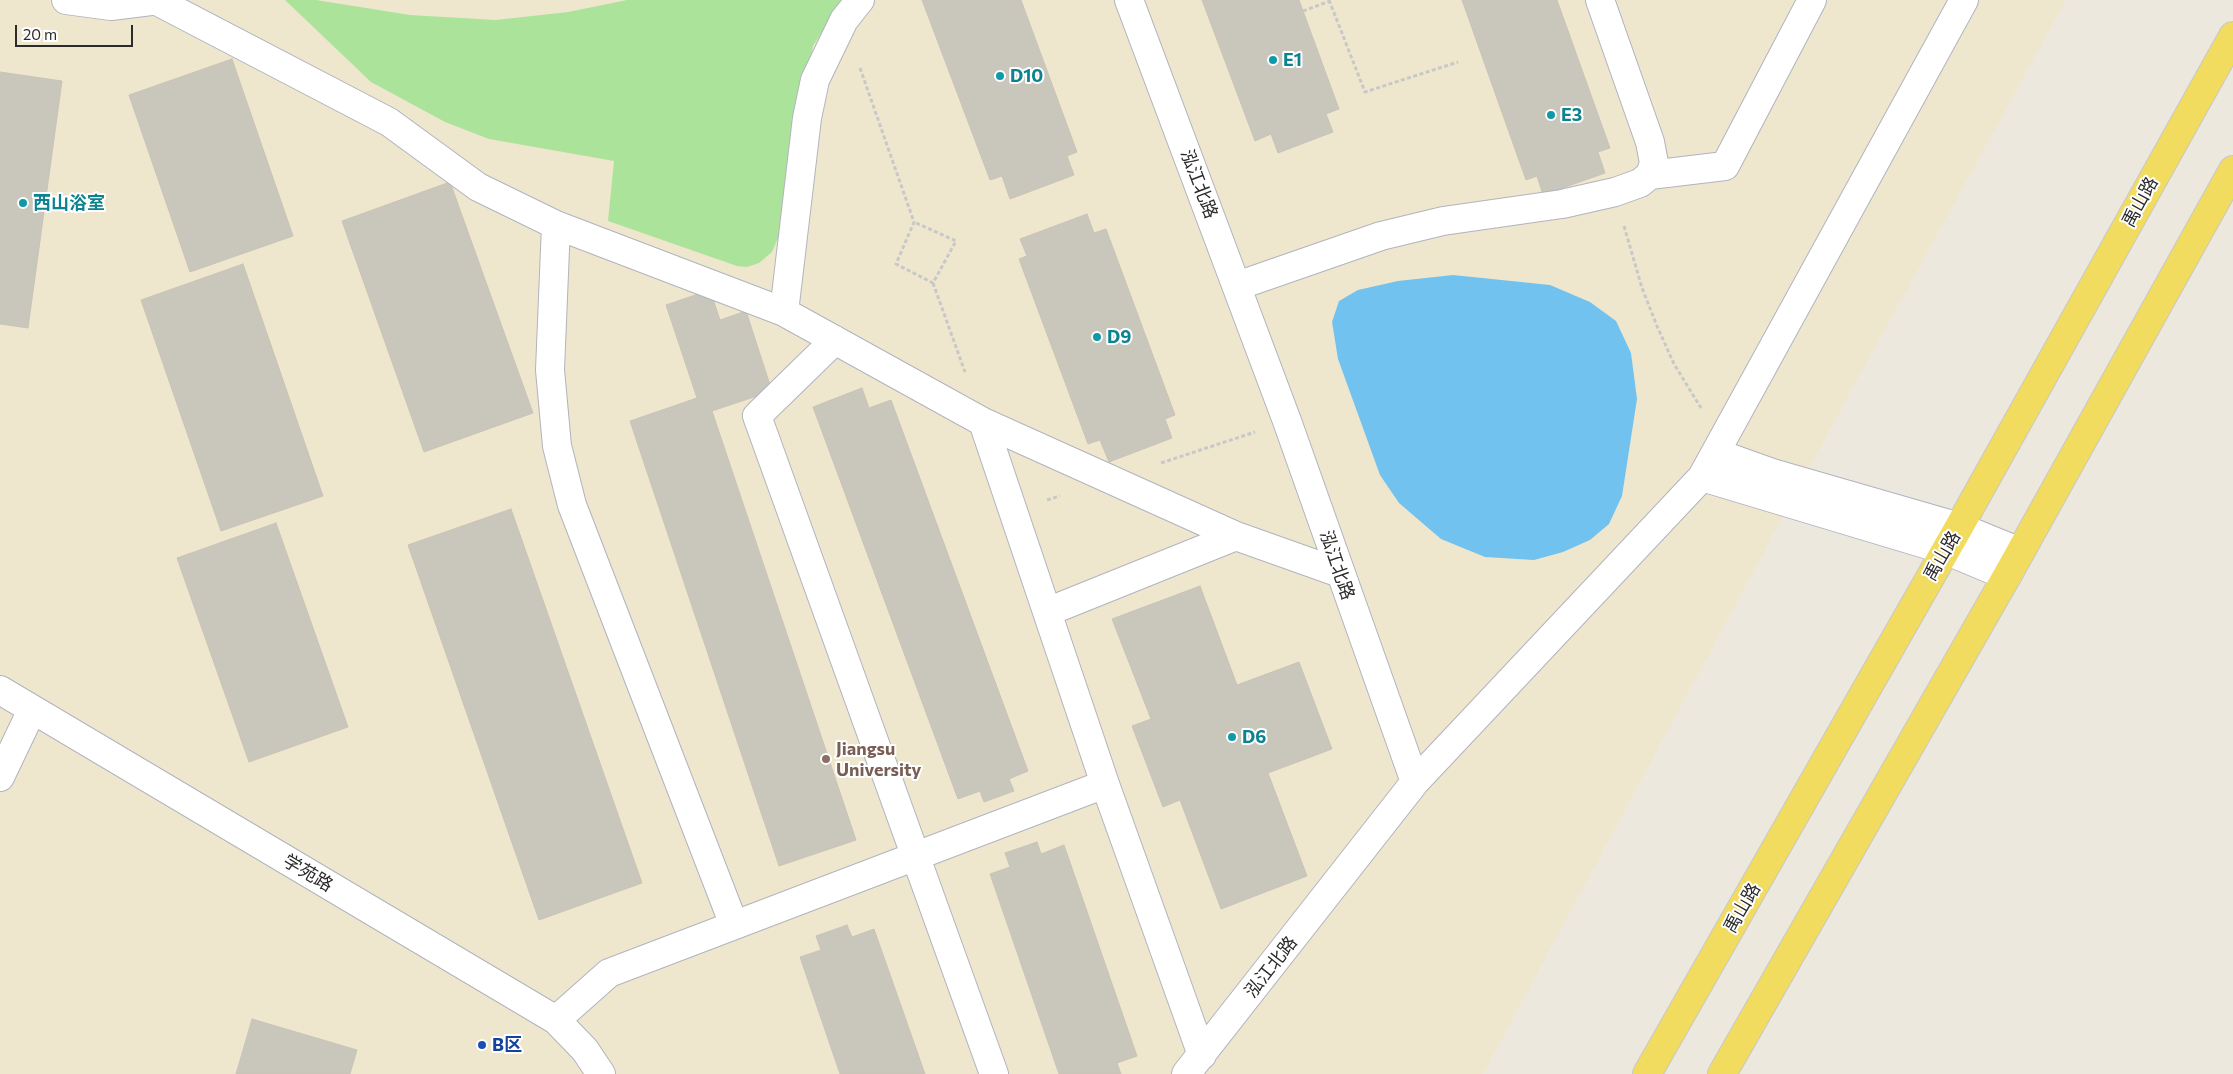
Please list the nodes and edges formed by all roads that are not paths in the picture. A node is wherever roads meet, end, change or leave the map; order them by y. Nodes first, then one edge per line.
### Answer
1 (66, 0) edge
2 (158, 0) edge
3 (1129, 0) edge
4 (1600, 0) edge
5 (1812, 0) edge
6 (1964, 0) edge
7 (852, 10) edge
8 (2233, 36) edge
9 (2233, 170) edge
10 (1650, 175) junction
11 (556, 226) junction
12 (1237, 286) junction
13 (784, 312) junction
14 (835, 340) junction
15 (983, 422) junction
16 (1716, 453) junction
17 (1702, 477) junction
18 (1959, 527) junction
19 (1236, 536) junction
20 (1945, 550) junction
21 (2020, 552) junction
22 (1340, 574) junction
23 (2007, 576) junction
24 (1047, 612) junction
25 (0, 690) edge
26 (32, 710) junction
27 (0, 777) edge
28 (1415, 782) junction
29 (1104, 784) junction
30 (917, 855) junction
31 (734, 925) junction
32 (556, 1020) junction
33 (1194, 1064) edge
34 (601, 1074) edge
35 (994, 1074) edge
36 (1647, 1074) edge
37 (1722, 1074) edge

1 - 2 lane
2 - 11 lane
3 - 12 lane, 泓江北路
4 - 10 lane
5 - 10 lane
6 - 16 lane
7 - 13 lane
8 - 18 main road, 禹山路
9 - 21 main road
10 - 12 lane
11 - 13 lane
11 - 31 lane
12 - 22 lane, 泓江北路
13 - 14 lane
14 - 15 lane
14 - 30 lane
15 - 19 lane
15 - 24 lane
16 - 17 lane
16 - 18 lane
17 - 20 lane
17 - 28 lane
18 - 20 main road, 禹山路
18 - 21 lane
19 - 22 lane
19 - 24 lane
20 - 23 lane
20 - 36 main road, 禹山路
21 - 23 main road
22 - 28 lane, 泓江北路
23 - 37 main road
24 - 29 lane
25 - 26 lane, 学苑路
26 - 27 lane
26 - 32 lane, 学苑路
28 - 33 lane, 泓江北路
29 - 30 lane
29 - 33 lane
30 - 31 lane
30 - 35 lane
31 - 32 lane
32 - 34 lane, 学苑路

